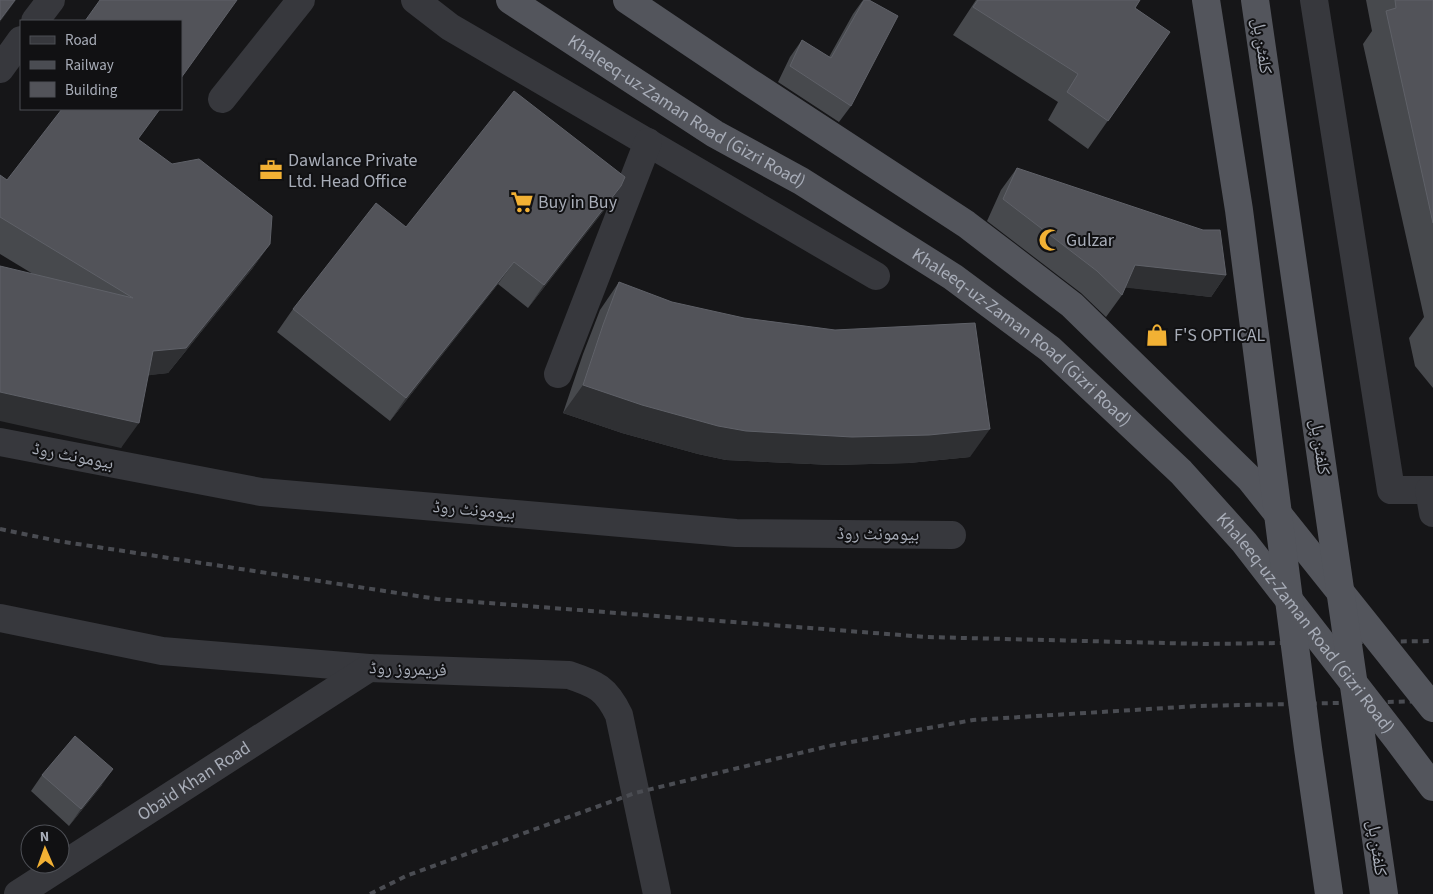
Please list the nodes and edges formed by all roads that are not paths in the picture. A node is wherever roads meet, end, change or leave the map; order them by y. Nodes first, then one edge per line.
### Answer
1 (51, 0) edge
2 (301, 0) edge
3 (414, 0) edge
4 (510, 0) edge
5 (627, 0) edge
6 (1206, 0) edge
7 (1255, 0) edge
8 (1314, 0) edge
9 (36, 20) edge
10 (20, 41) edge
11 (0, 69) edge
12 (222, 99) dead end
13 (648, 142) junction
14 (876, 276) dead end
15 (558, 374) dead end
16 (0, 442) edge
17 (1432, 498) edge
18 (952, 535) dead end
19 (0, 618) edge
20 (369, 668) junction
21 (1433, 708) edge
22 (1433, 788) edge
23 (18, 894) edge
24 (657, 894) edge
25 (1329, 894) edge
26 (1384, 894) edge

1 - 9 street
2 - 12 street
3 - 13 street
4 - 22 main road, Khaleeq-uz-Zaman Road (Gizri Road), bridge
5 - 21 main road, bridge
6 - 25 main road, bridge
7 - 26 main road, کلفٹن پل, bridge
8 - 17 street
10 - 11 street
13 - 14 street
13 - 15 street
16 - 18 street, بیومونٹ روڈ
19 - 20 street, فریمروز روڈ
20 - 23 street, Obaid Khan Road
20 - 24 street, فریمروز روڈ

